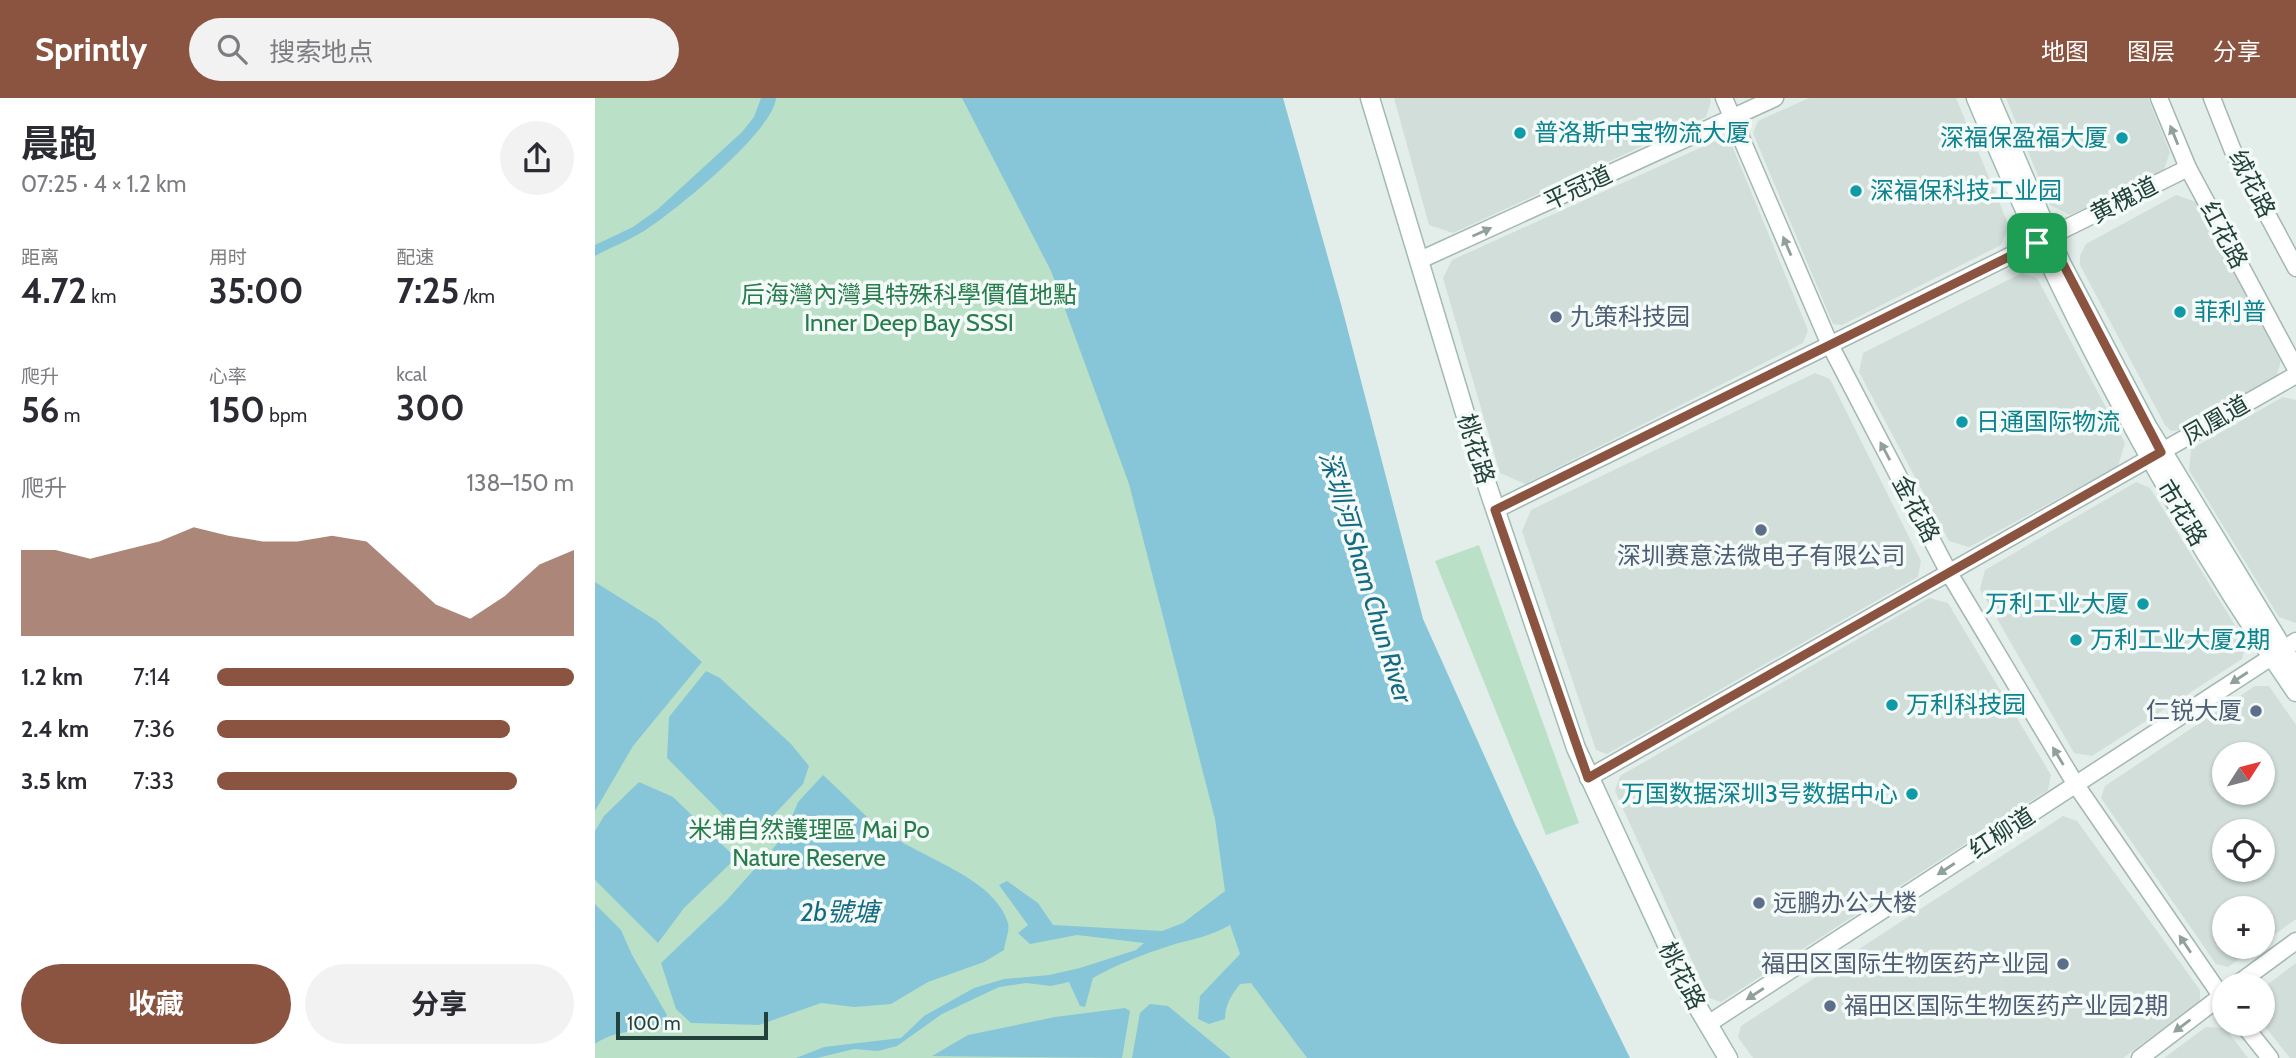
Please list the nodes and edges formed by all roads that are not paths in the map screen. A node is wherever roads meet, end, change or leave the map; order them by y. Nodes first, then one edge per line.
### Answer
1 (1370, 98) edge
2 (1724, 98) edge
3 (1775, 98) edge
4 (1976, 98) edge
5 (1990, 98) edge
6 (2159, 98) edge
7 (2212, 98) edge
8 (1732, 117) junction
9 (2187, 168) junction
10 (2043, 240) junction
11 (1420, 260) junction
12 (2296, 268) edge
13 (1830, 345) junction
14 (2296, 369) edge
15 (2296, 374) edge
16 (2155, 455) junction
17 (1495, 510) junction
18 (1949, 573) junction
19 (2284, 649) edge
20 (2296, 670) edge
21 (2296, 692) edge
22 (1588, 778) junction
23 (2076, 785) junction
24 (2296, 941) edge
25 (2252, 973) edge
26 (2212, 981) edge
27 (2212, 1005) edge
28 (1707, 1024) junction
29 (2253, 1036) edge
30 (1728, 1058) edge
31 (2140, 1058) edge
32 (2270, 1058) edge

1 - 11 main road, 桃花路
2 - 8 street, 金花路
3 - 8 street, 平冠道
4 - 10 main road, 市花路
5 - 10 main road, 市花路
9 -> 6 street, 红花路
7 - 12 street, 绒花路
11 -> 8 street, 平冠道
13 -> 8 street, 金花路
9 - 10 street, 黄槐道
9 - 14 street, 红花路
10 - 13 street, 黄槐道
10 - 16 main road, 市花路
11 - 17 main road, 桃花路
13 - 17 street, 黄槐道
18 -> 13 street, 金花路
15 - 16 street, 凤凰道
16 - 18 street, 凤凰道
16 - 19 main road, 市花路
17 - 22 main road, 桃花路
18 - 22 street, 凤凰道
23 -> 18 street, 金花路
19 - 20 main road, 市花路
19 - 21 main road, 市花路
19 -> 23 street, 红柳道
22 - 28 main road, 桃花路
26 -> 23 street, 金花路
23 -> 28 street, 红柳道
24 - 25 street
27 -> 31 street
28 - 30 main road, 桃花路
29 - 32 street

